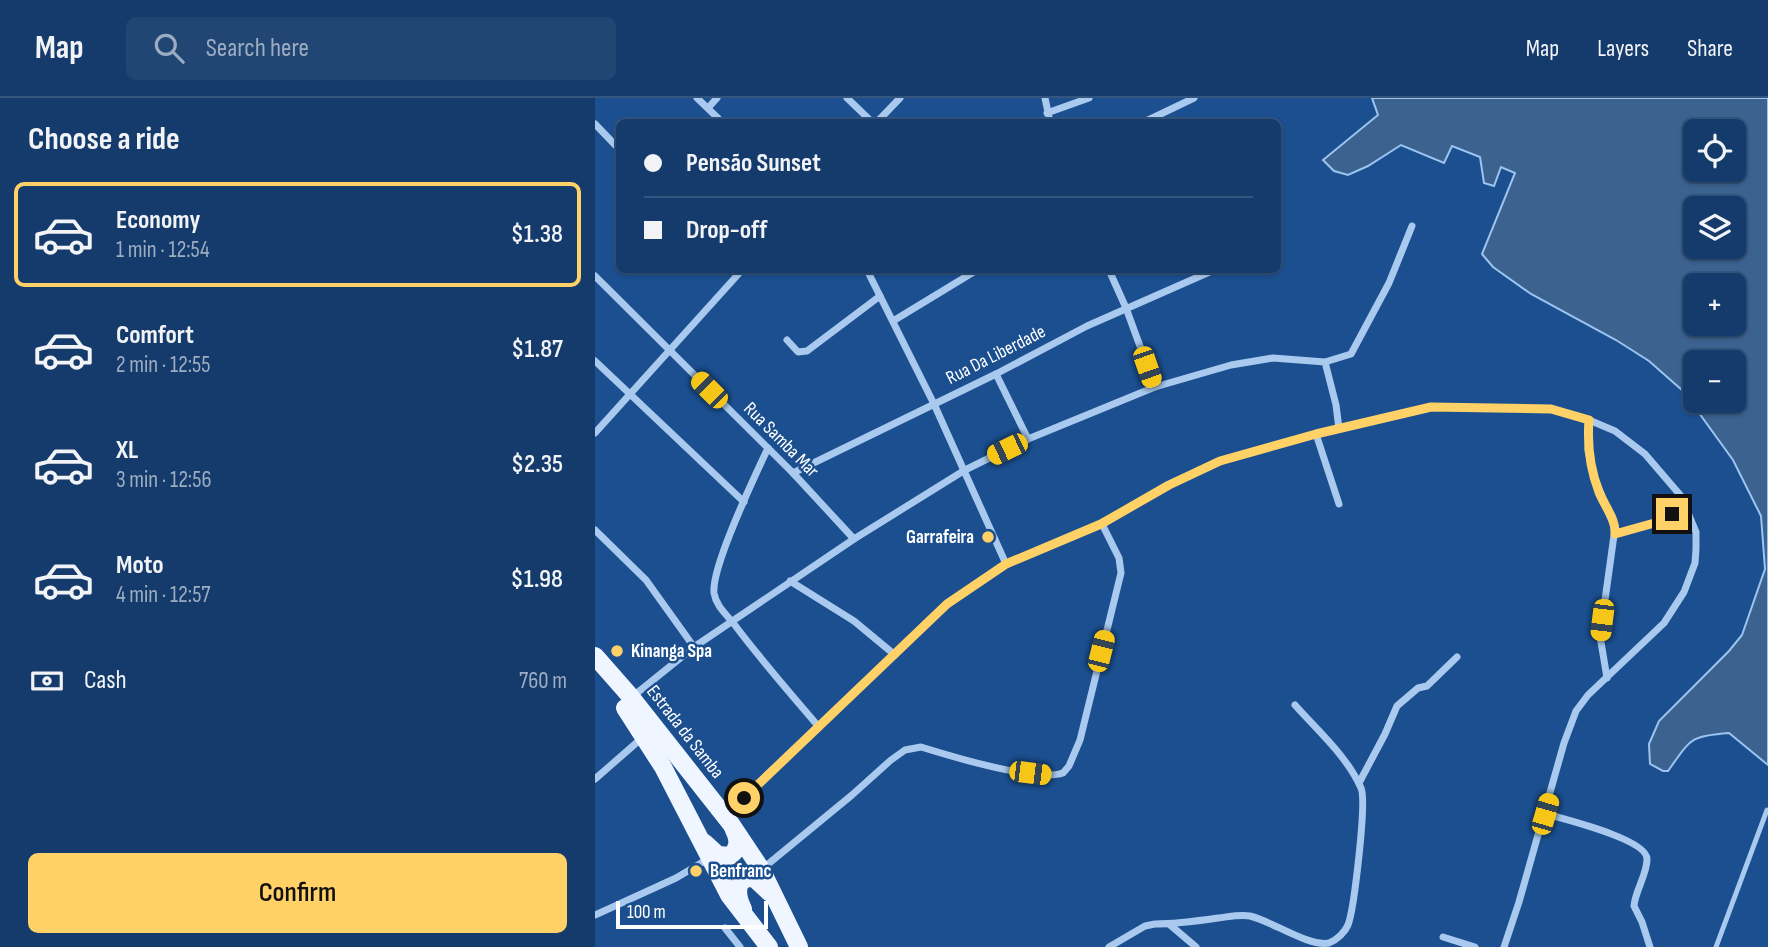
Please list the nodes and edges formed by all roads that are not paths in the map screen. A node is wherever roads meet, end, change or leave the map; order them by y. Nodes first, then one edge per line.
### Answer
1 (697, 98) edge
2 (717, 98) edge
3 (847, 98) edge
4 (899, 98) edge
5 (1045, 98) edge
6 (1089, 98) edge
7 (1194, 98) edge
8 (708, 108) junction
9 (1047, 113) junction
10 (719, 119) edge
11 (871, 119) edge
12 (877, 119) edge
13 (1049, 119) edge
14 (1151, 119) edge
15 (595, 124) edge
16 (616, 146) edge
17 (1412, 226) dead end
18 (737, 273) edge
19 (868, 273) edge
20 (972, 273) edge
21 (1110, 273) edge
22 (1207, 273) edge
23 (595, 276) edge
24 (880, 296) junction
25 (1126, 308) junction
26 (893, 321) junction
27 (787, 340) dead end
28 (669, 351) junction
29 (595, 361) edge
30 (1325, 362) junction
31 (996, 374) junction
32 (1154, 387) junction
33 (632, 394) junction
34 (934, 404) junction
35 (1589, 420) junction
36 (1339, 429) junction
37 (595, 433) edge
38 (1316, 434) junction
39 (1028, 439) junction
40 (768, 448) junction
41 (965, 470) junction
42 (793, 473) junction
43 (744, 502) junction
44 (1339, 504) dead end
45 (1686, 506) junction
46 (1101, 524) junction
47 (595, 530) edge
48 (1615, 534) junction
49 (854, 539) junction
50 (1006, 564) junction
51 (790, 581) junction
52 (733, 622) junction
53 (694, 647) junction
54 (895, 655) junction
55 (595, 656) edge
56 (1457, 657) dead end
57 (595, 669) edge
58 (1607, 678) junction
59 (631, 697) junction
60 (1295, 705) dead end
61 (819, 727) junction
62 (644, 736) junction
63 (595, 779) edge
64 (1359, 783) junction
65 (1767, 810) edge
66 (1545, 814) junction
67 (728, 820) junction
68 (702, 841) junction
69 (709, 859) junction
70 (761, 869) junction
71 (779, 904) junction
72 (595, 915) edge
73 (1169, 924) junction
74 (751, 925) junction
75 (725, 928) dead end
76 (1443, 937) dead end
77 (740, 947) edge
78 (769, 947) edge
79 (799, 947) edge
80 (1109, 947) edge
81 (1196, 947) edge
82 (1475, 947) edge
83 (1504, 947) edge
84 (1650, 947) edge
85 (1716, 947) edge

1 - 8 street
2 - 8 street
3 - 11 street
4 - 12 street
5 - 9 street
6 - 9 street
7 - 14 street
8 - 10 street
9 - 13 street
15 - 16 street
17 - 30 street
18 - 28 street
19 - 24 street
20 - 26 street
21 - 25 street
22 - 25 street, Rua Da Liberdade
23 - 28 street, Rua Samba Mar
24 - 26 street
24 - 27 street
25 - 31 street, Rua Da Liberdade
25 - 32 street
26 - 34 street
28 - 33 street
28 - 40 street, Rua Samba Mar
29 - 33 street
30 - 32 street
30 - 36 street
31 - 34 street, Rua Da Liberdade
31 - 39 street
32 - 39 street
33 - 37 street
33 - 43 street
34 - 41 street
34 - 42 street, Rua Da Liberdade
35 - 36 street
35 - 45 street
35 - 48 street
36 - 38 street
38 - 44 street
38 - 46 street
39 - 41 street
40 - 42 street, Rua Samba Mar
40 - 43 street
41 - 49 street
41 - 50 street
42 - 49 street, Rua Samba Mar
43 - 52 street
45 - 48 street
45 - 58 street
46 - 50 street
46 - 70 street
47 - 53 street
48 - 58 street
49 - 51 street
50 - 54 street
51 - 52 street
51 - 54 street
52 - 53 street
52 - 61 street
53 - 59 street
54 - 61 street
55 - 59 main road, Estrada da Samba
56 - 64 street
57 - 62 main road, Estrada da Samba
58 - 66 street
59 - 67 main road, Estrada da Samba
60 - 64 street
61 - 67 street
62 - 63 street
62 - 68 main road, Estrada da Samba
64 - 73 street
65 - 85 lane
66 - 83 street
66 - 84 street
67 - 68 main road
67 - 70 main road, Estrada da Samba
68 - 69 main road, Estrada da Samba
69 - 72 street
69 - 74 main road, Estrada da Samba
70 - 71 main road, Estrada da Samba
71 - 74 main road
71 - 79 main road, Estrada da Samba
73 - 80 street
73 - 81 street
74 - 78 main road, Estrada da Samba
75 - 77 street
76 - 82 street

